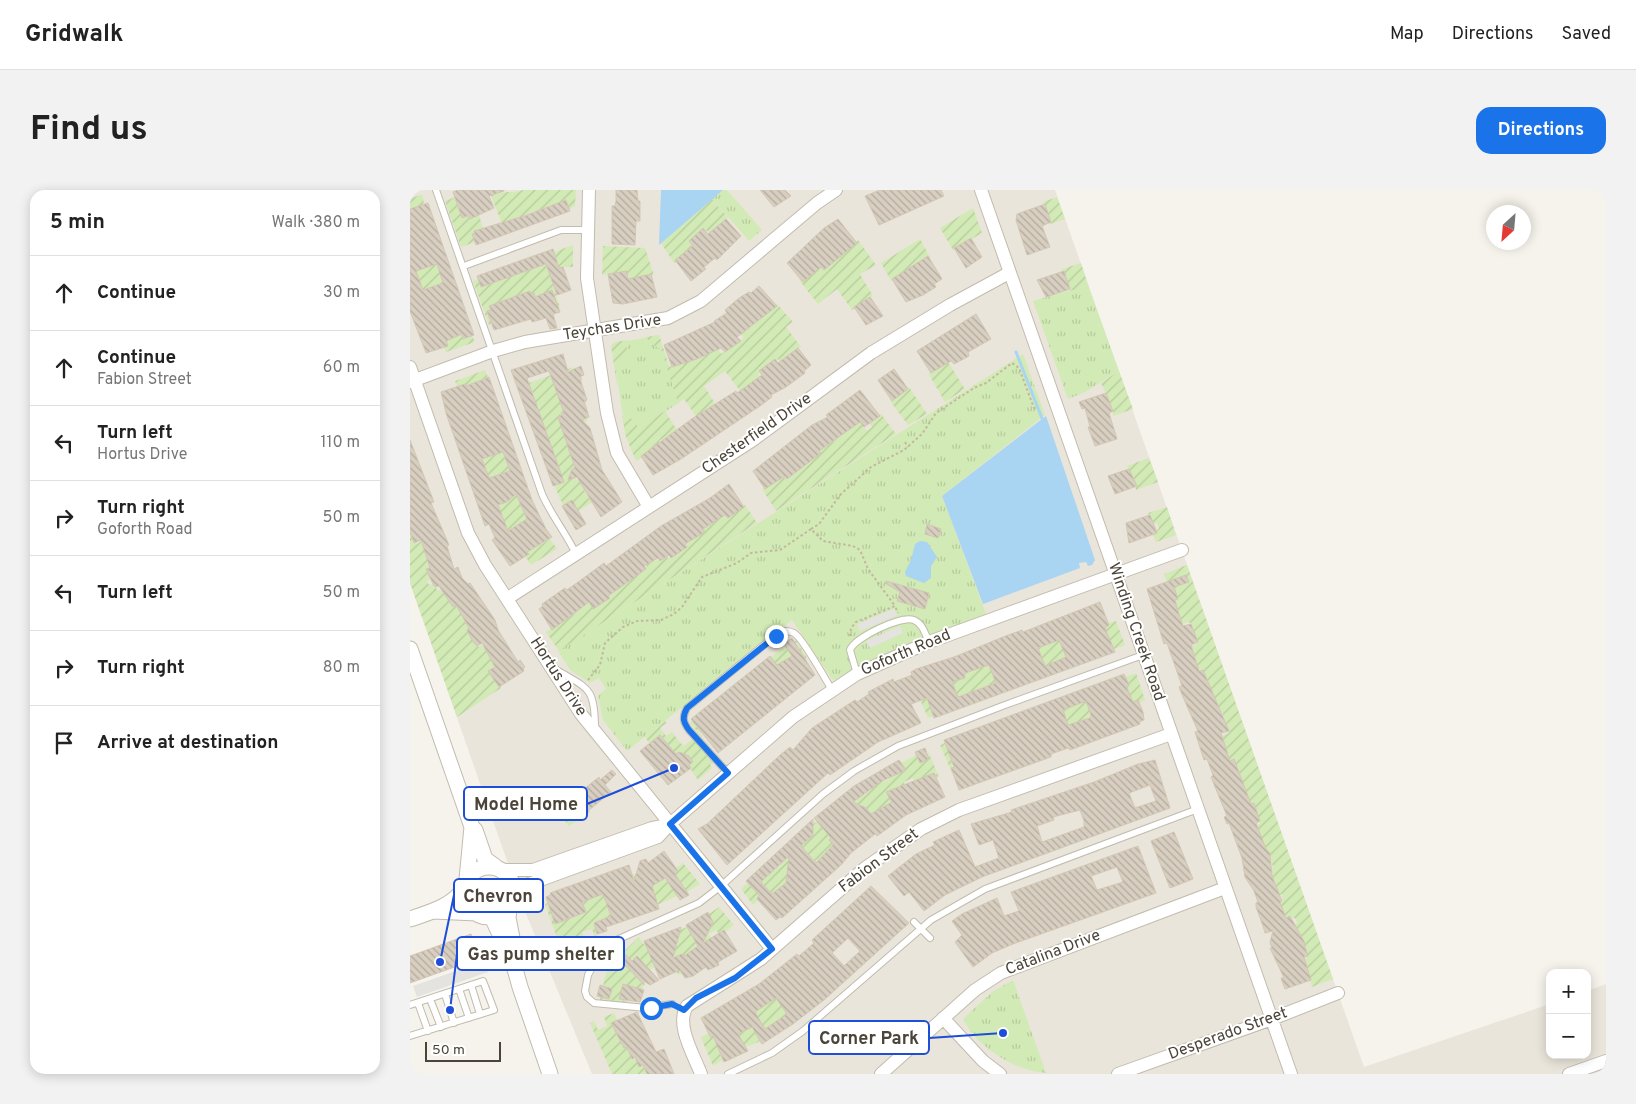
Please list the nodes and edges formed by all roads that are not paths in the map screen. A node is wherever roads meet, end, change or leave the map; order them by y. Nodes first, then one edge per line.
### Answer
1 (436, 190) edge
2 (589, 190) edge
3 (836, 190) edge
4 (981, 190) edge
5 (588, 230) junction
6 (464, 266) junction
7 (1009, 273) junction
8 (595, 330) junction
9 (493, 351) junction
10 (410, 367) edge
11 (412, 381) edge
12 (649, 507) junction
13 (1182, 550) dead end
14 (576, 554) junction
15 (1116, 574) junction
16 (508, 598) junction
17 (929, 642) junction
18 (410, 649) edge
19 (1143, 655) junction
20 (552, 667) junction
21 (857, 674) junction
22 (832, 690) junction
23 (596, 732) junction
24 (1171, 734) junction
25 (728, 773) junction
26 (1198, 810) junction
27 (670, 824) junction
28 (472, 827) junction
29 (655, 832) junction
30 (498, 868) junction
31 (465, 884) junction
32 (721, 886) junction
33 (1225, 888) junction
34 (511, 902) junction
35 (434, 911) junction
36 (476, 913) junction
37 (492, 917) junction
38 (410, 919) edge
39 (914, 922) dead end
40 (921, 929) junction
41 (930, 938) dead end
42 (772, 949) junction
43 (510, 950) junction
44 (471, 985) junction
45 (459, 989) junction
46 (1338, 993) dead end
47 (445, 994) junction
48 (430, 999) junction
49 (418, 1002) junction
50 (672, 1004) joint
51 (410, 1005) edge
52 (684, 1010) junction
53 (480, 1014) junction
54 (469, 1018) junction
55 (943, 1018) junction
56 (1272, 1020) junction
57 (454, 1023) junction
58 (440, 1027) junction
59 (428, 1031) junction
60 (410, 1036) edge
61 (1606, 1061) edge
62 (550, 1074) edge
63 (701, 1074) edge
64 (728, 1074) edge
65 (881, 1074) edge
66 (1000, 1074) edge
67 (1118, 1074) edge
68 (1291, 1074) edge
69 (1569, 1074) edge

1 - 6 lane
2 - 5 street
3 - 8 street, Teychas Drive
4 - 7 street, Winding Creek Road
5 - 6 lane
5 - 8 street
6 - 9 lane
7 - 12 street, Chesterfield Drive
7 - 15 street, Winding Creek Road
8 - 9 street, Teychas Drive
8 - 12 street
9 - 11 street, Teychas Drive
9 - 14 lane
10 - 11 street, Hortus Drive
11 - 16 street, Hortus Drive
12 - 14 street, Chesterfield Drive
13 - 15 street, Goforth Road
14 - 16 street, Chesterfield Drive
15 - 17 street, Goforth Road
15 - 19 street, Winding Creek Road
16 - 20 street, Hortus Drive
17 - 21 street, Goforth Road
17 - 21 lane
18 - 28 street
19 - 24 street, Winding Creek Road
19 - 32 lane
20 - 23 street, Hortus Drive
20 - 23 lane
21 - 22 street, Goforth Road
22 - 25 street, Goforth Road
22 - 25 lane
23 - 27 street, Hortus Drive
24 - 26 street, Winding Creek Road
24 - 42 street, Fabion Street
25 - 27 street, Goforth Road
26 - 33 street, Winding Creek Road
26 - 40 lane
27 - 29 street, Goforth Road
27 - 32 street, Hortus Drive
28 - 30 street
28 - 31 street
29 - 30 street, Goforth Road
29 - 34 street, Goforth Road
30 - 31 street
30 - 34 street
31 - 35 street
31 - 36 street
32 - 42 street, Hortus Drive
32 - 50 lane
33 - 55 street, Catalina Drive
33 - 56 street, Winding Creek Road
34 - 37 street
34 - 43 street
35 - 36 street
35 - 38 street
36 - 37 street
37 - 43 street
39 - 40 lane
40 - 41 lane
40 - 64 lane
42 - 52 street, Fabion Street
43 - 62 street
44 - 45 lane
44 - 53 lane
44 - 53 lane
45 - 47 lane
45 - 54 lane
46 - 56 street, Desperado Street
47 - 48 lane
47 - 57 lane
48 - 49 lane
48 - 58 lane
49 - 51 lane
49 - 59 lane
50 - 52 street
52 - 63 street
53 - 54 lane
54 - 57 lane
55 - 65 street, Catalina Drive
55 - 66 street
56 - 67 street, Desperado Street
56 - 68 street, Winding Creek Road
57 - 58 lane
58 - 59 lane
59 - 60 lane
61 - 69 street

